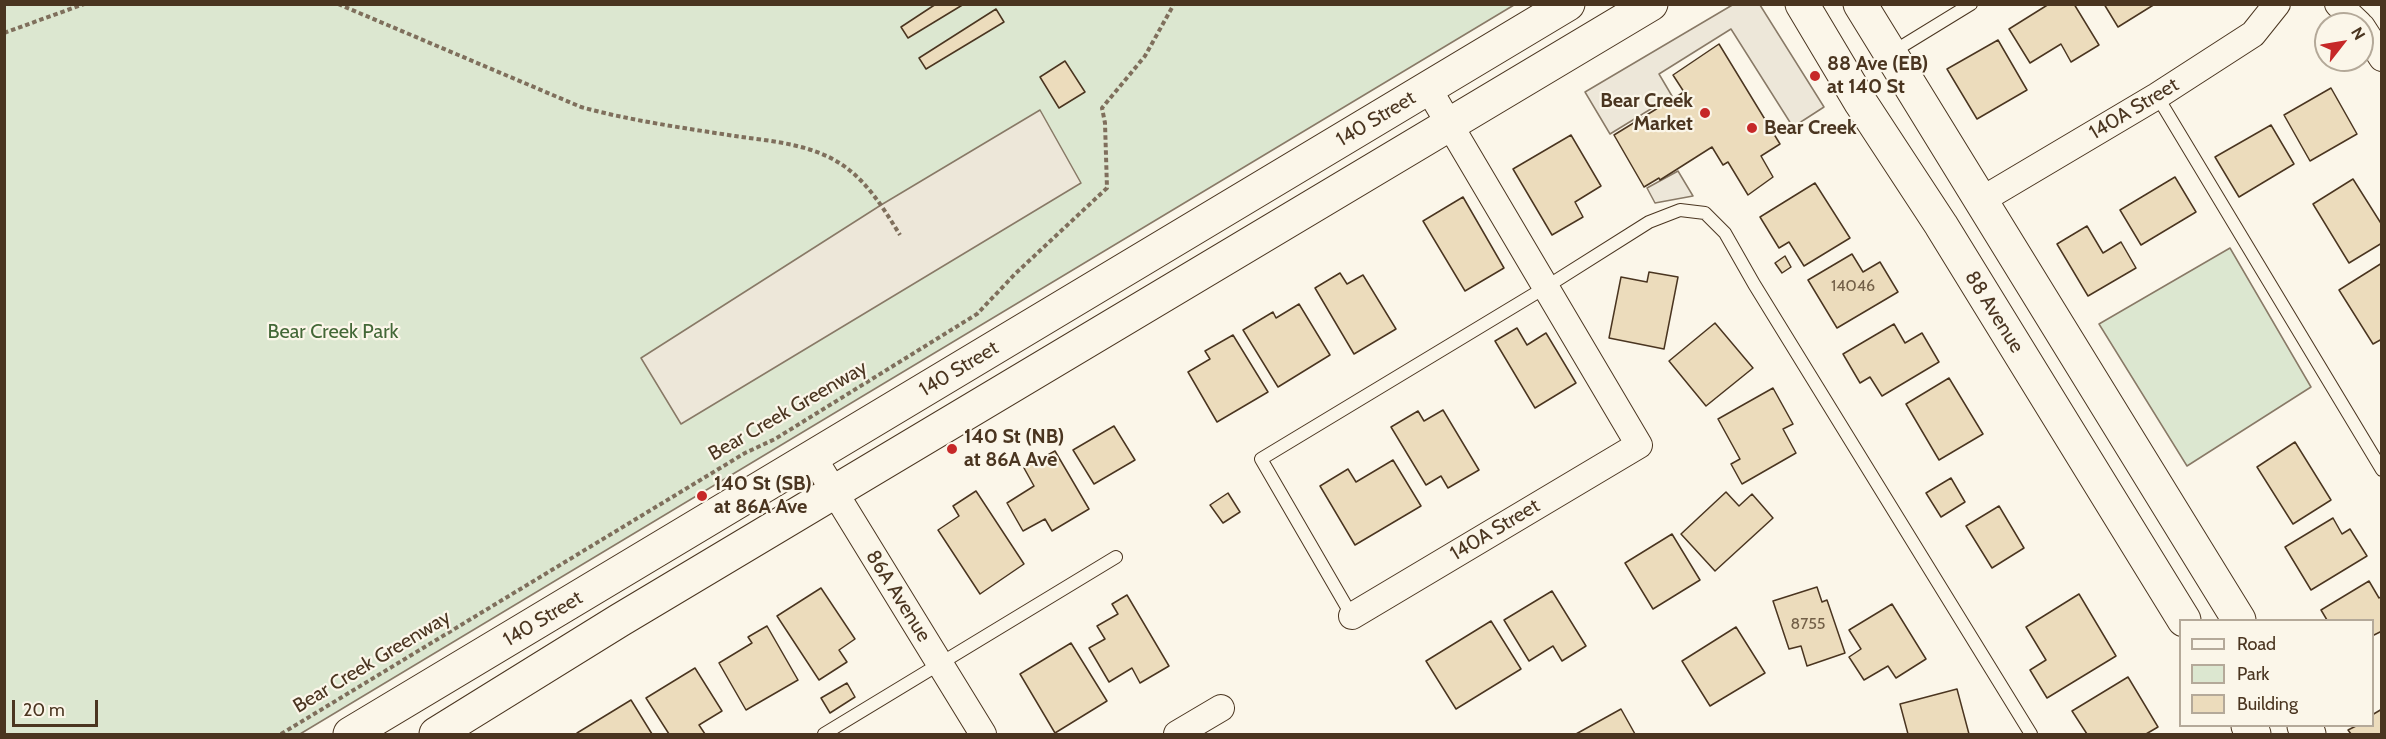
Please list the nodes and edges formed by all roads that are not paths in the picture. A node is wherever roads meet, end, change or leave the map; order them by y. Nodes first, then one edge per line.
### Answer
1 (1568, 4) edge
2 (1651, 4) edge
3 (1802, 4) edge
4 (1860, 4) edge
5 (1971, 4) edge
6 (2277, 4) edge
7 (1890, 54) junction
8 (1428, 88) junction
9 (2157, 96) junction
10 (1449, 123) junction
11 (1980, 201) junction
12 (1546, 287) junction
13 (813, 457) junction
14 (2382, 470) edge
15 (834, 492) junction
16 (1116, 557) dead end
17 (1352, 616) joint
18 (2183, 619) edge
19 (2238, 619) edge
20 (940, 663) junction
21 (1221, 708) dead end
22 (350, 735) edge
23 (436, 735) edge
24 (824, 735) edge
25 (983, 735) edge
26 (1177, 735) edge
27 (2031, 735) edge

1 - 8 main road, 140 Street
2 - 10 main road, 140 Street
3 - 18 main road, 88 Avenue
4 - 7 main road
5 - 7 lane
6 - 9 street, 140A Street
7 - 11 main road
8 - 10 street
8 - 13 main road, 140 Street
9 - 11 street, 140A Street
9 - 14 lane
10 - 12 street
10 - 15 main road, 140 Street
11 - 19 main road
12 - 17 lane
12 - 17 street, 140A Street
12 - 27 lane
13 - 15 street, 86A Avenue
13 - 22 main road, 140 Street
15 - 20 street, 86A Avenue
15 - 23 main road, 140 Street
16 - 20 lane
20 - 24 lane
20 - 25 street, 86A Avenue
21 - 26 street

